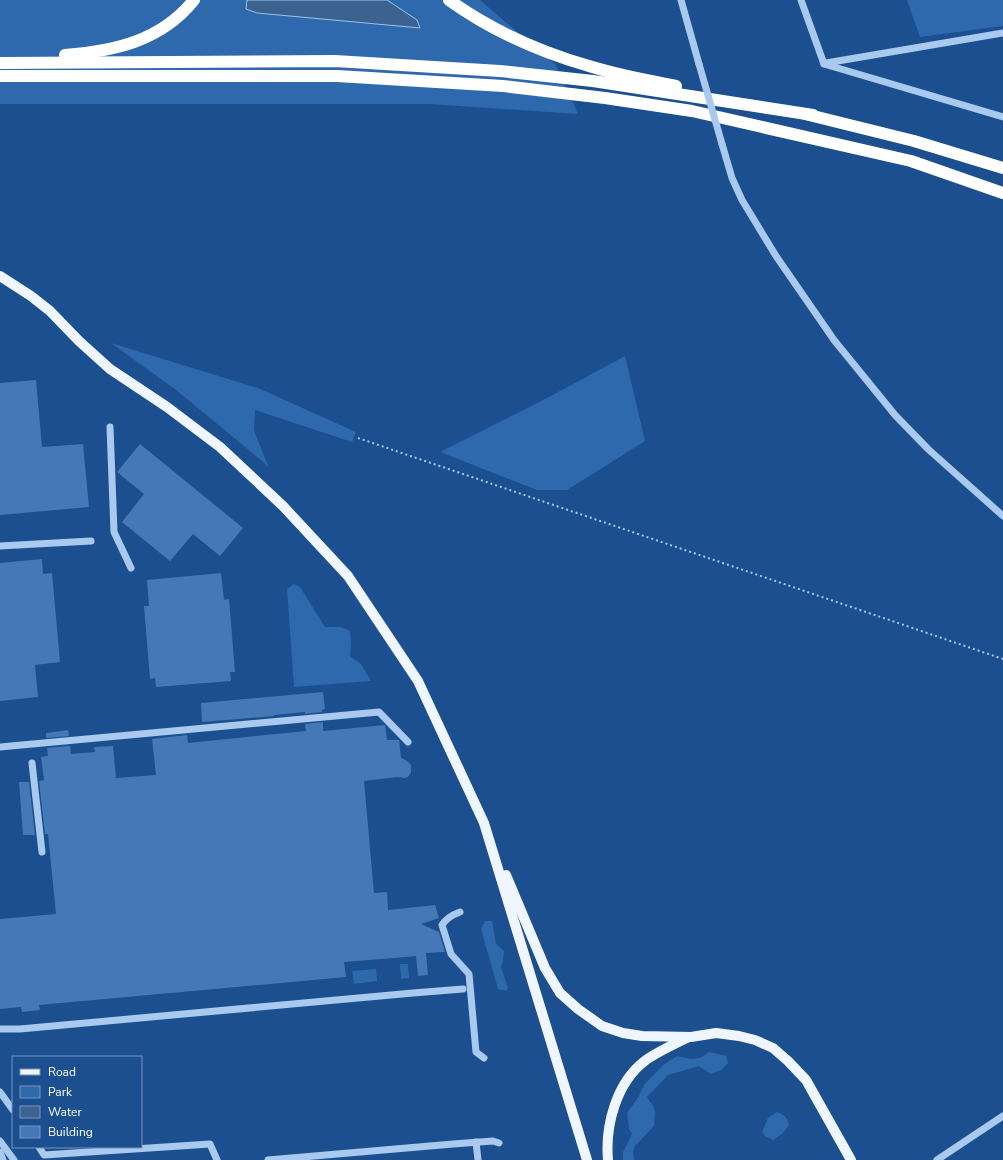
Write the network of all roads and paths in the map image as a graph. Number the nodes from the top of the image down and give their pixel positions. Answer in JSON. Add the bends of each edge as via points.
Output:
{"nodes":[{"id":1,"x":194,"y":0,"type":"edge"},
{"id":2,"x":449,"y":0,"type":"edge"},
{"id":3,"x":681,"y":0,"type":"edge"},
{"id":4,"x":801,"y":0,"type":"edge"},
{"id":5,"x":1003,"y":34,"type":"edge"},
{"id":6,"x":0,"y":57,"type":"edge"},
{"id":7,"x":0,"y":63,"type":"edge"},
{"id":8,"x":824,"y":64,"type":"junction"},
{"id":9,"x":0,"y":76,"type":"edge"},
{"id":10,"x":97,"y":76,"type":"junction"},
{"id":11,"x":0,"y":81,"type":"edge"},
{"id":12,"x":813,"y":115,"type":"junction"},
{"id":13,"x":1003,"y":117,"type":"edge"},
{"id":14,"x":1003,"y":168,"type":"edge"},
{"id":15,"x":1003,"y":193,"type":"edge"},
{"id":16,"x":0,"y":276,"type":"edge"},
{"id":17,"x":0,"y":283,"type":"edge"},
{"id":18,"x":15,"y":287,"type":"junction"},
{"id":19,"x":110,"y":428,"type":"dead end"},
{"id":20,"x":358,"y":438,"type":"dead end"},
{"id":21,"x":1003,"y":516,"type":"edge"},
{"id":22,"x":91,"y":541,"type":"dead end"},
{"id":23,"x":0,"y":546,"type":"edge"},
{"id":24,"x":131,"y":568,"type":"dead end"},
{"id":25,"x":1003,"y":659,"type":"edge"},
{"id":26,"x":408,"y":742,"type":"dead end"},
{"id":27,"x":0,"y":747,"type":"edge"},
{"id":28,"x":32,"y":763,"type":"dead end"},
{"id":29,"x":484,"y":823,"type":"junction"},
{"id":30,"x":42,"y":852,"type":"dead end"},
{"id":31,"x":460,"y":912,"type":"dead end"},
{"id":32,"x":463,"y":989,"type":"dead end"},
{"id":33,"x":10,"y":1029,"type":"junction"},
{"id":34,"x":0,"y":1030,"type":"edge"},
{"id":35,"x":0,"y":1035,"type":"edge"},
{"id":36,"x":691,"y":1036,"type":"junction"},
{"id":37,"x":484,"y":1058,"type":"dead end"},
{"id":38,"x":0,"y":1090,"type":"edge"},
{"id":39,"x":12,"y":1108,"type":"edge"},
{"id":40,"x":1003,"y":1116,"type":"edge"},
{"id":41,"x":0,"y":1141,"type":"edge"},
{"id":42,"x":476,"y":1142,"type":"junction"},
{"id":43,"x":499,"y":1142,"type":"dead end"},
{"id":44,"x":40,"y":1148,"type":"edge"},
{"id":45,"x":0,"y":1152,"type":"edge"},
{"id":46,"x":850,"y":1159,"type":"edge"},
{"id":47,"x":3,"y":1160,"type":"edge"},
{"id":48,"x":14,"y":1160,"type":"edge"},
{"id":49,"x":218,"y":1160,"type":"edge"},
{"id":50,"x":268,"y":1160,"type":"edge"},
{"id":51,"x":478,"y":1160,"type":"edge"},
{"id":52,"x":587,"y":1160,"type":"edge"},
{"id":53,"x":608,"y":1160,"type":"edge"},
{"id":54,"x":937,"y":1160,"type":"edge"}],
"edges":[{"from":1,"to":6,"type":"highway","via":[[174,21],[157,32],[123,47],[70,55]]},
{"from":2,"to":12,"type":"highway","via":[[496,30],[589,66]]},
{"from":3,"to":21,"type":"street","bridge":true,"via":[[732,178],[742,200],[776,256],[834,340],[895,415],[960,479]]},
{"from":4,"to":8,"type":"street"},
{"from":5,"to":8,"type":"street"},
{"from":7,"to":12,"type":"highway","via":[[335,61],[500,71],[593,81]]},
{"from":8,"to":13,"type":"street"},
{"from":9,"to":10,"type":"highway"},
{"from":10,"to":11,"type":"highway"},
{"from":10,"to":15,"type":"highway","via":[[337,76],[503,86],[606,98],[692,111],[911,161]]},
{"from":12,"to":14,"type":"highway","via":[[914,141]]},
{"from":16,"to":18,"type":"main road"},
{"from":17,"to":18,"type":"main road"},
{"from":18,"to":29,"type":"main road","via":[[50,311],[83,346],[110,369],[220,447],[283,506],[348,576],[418,681]]},
{"from":19,"to":24,"type":"street","via":[[114,532]]},
{"from":20,"to":25,"type":"path"},
{"from":22,"to":23,"type":"street"},
{"from":26,"to":27,"type":"street","via":[[379,712]]},
{"from":28,"to":30,"type":"street"},
{"from":29,"to":36,"type":"main road","via":[[545,968],[560,993],[602,1026],[623,1033],[642,1036]]},
{"from":29,"to":52,"type":"main road"},
{"from":31,"to":37,"type":"street","via":[[451,916],[442,925],[451,954],[469,974],[476,1052]]},
{"from":32,"to":33,"type":"street"},
{"from":33,"to":34,"type":"street"},
{"from":33,"to":35,"type":"street"},
{"from":36,"to":46,"type":"main road","via":[[716,1033],[739,1036],[773,1048],[806,1080]]},
{"from":36,"to":53,"type":"main road","via":[[645,1061],[629,1077],[613,1110]]},
{"from":38,"to":39,"type":"street"},
{"from":40,"to":54,"type":"street"},
{"from":41,"to":48,"type":"street"},
{"from":42,"to":43,"type":"street"},
{"from":42,"to":50,"type":"street"},
{"from":42,"to":51,"type":"street"},
{"from":44,"to":49,"type":"street","via":[[44,1155],[210,1144]]},
{"from":45,"to":47,"type":"street"}]}
